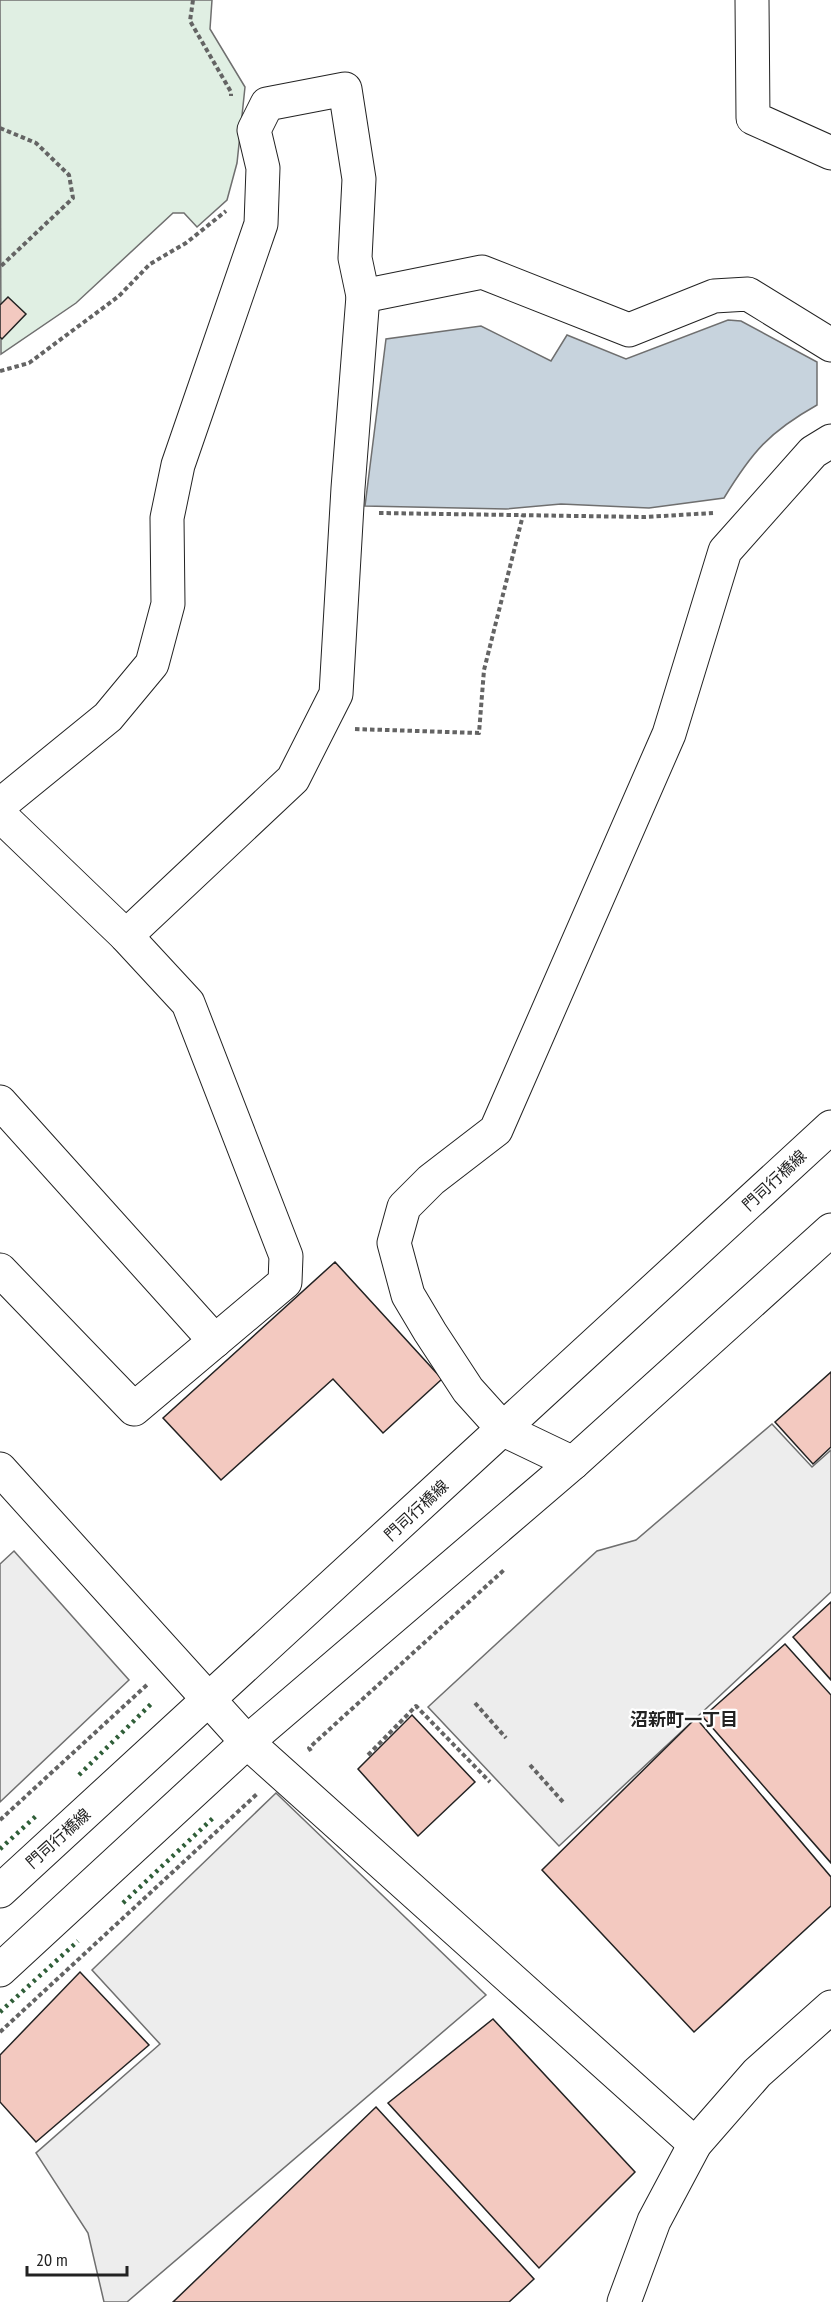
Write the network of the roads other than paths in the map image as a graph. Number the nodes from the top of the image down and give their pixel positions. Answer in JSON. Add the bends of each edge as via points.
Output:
{"nodes":[{"id":1,"x":752,"y":0,"type":"edge"},
{"id":2,"x":831,"y":153,"type":"edge"},
{"id":3,"x":363,"y":296,"type":"junction"},
{"id":4,"x":831,"y":345,"type":"edge"},
{"id":5,"x":831,"y":441,"type":"edge"},
{"id":6,"x":0,"y":805,"type":"edge"},
{"id":7,"x":0,"y":815,"type":"edge"},
{"id":8,"x":126,"y":936,"type":"junction"},
{"id":9,"x":0,"y":1102,"type":"edge"},
{"id":10,"x":831,"y":1127,"type":"edge"},
{"id":11,"x":831,"y":1230,"type":"edge"},
{"id":12,"x":0,"y":1270,"type":"edge"},
{"id":13,"x":215,"y":1341,"type":"junction"},
{"id":14,"x":504,"y":1430,"type":"junction"},
{"id":15,"x":573,"y":1463,"type":"junction"},
{"id":16,"x":0,"y":1469,"type":"edge"},
{"id":17,"x":209,"y":1701,"type":"junction"},
{"id":18,"x":247,"y":1742,"type":"junction"},
{"id":19,"x":0,"y":1891,"type":"edge"},
{"id":20,"x":0,"y":1970,"type":"edge"},
{"id":21,"x":831,"y":2007,"type":"edge"},
{"id":22,"x":695,"y":2144,"type":"junction"},
{"id":23,"x":624,"y":2302,"type":"edge"}],
"edges":[{"from":1,"to":2,"type":"street","via":[[753,118]]},
{"from":3,"to":4,"type":"street","via":[[482,272],[629,330],[714,296],[748,294]]},
{"from":3,"to":6,"type":"street","via":[[355,258],[359,179],[345,89],[267,104],[254,130],[263,168],[261,224],[178,465],[167,518],[168,604],[152,664],[108,717]]},
{"from":3,"to":8,"type":"street","via":[[336,694],[293,779]]},
{"from":5,"to":14,"type":"street","via":[[813,452],[725,551],[669,734],[496,1130],[431,1180],[404,1207],[394,1243],[408,1295],[468,1389]]},
{"from":7,"to":8,"type":"street"},
{"from":8,"to":13,"type":"street","via":[[188,1003],[286,1256],[285,1282]]},
{"from":9,"to":13,"type":"street"},
{"from":10,"to":14,"type":"street","name":"門司行橋線"},
{"from":11,"to":15,"type":"street"},
{"from":12,"to":13,"type":"street","via":[[134,1409]]},
{"from":14,"to":15,"type":"street"},
{"from":14,"to":17,"type":"street","name":"門司行橋線"},
{"from":15,"to":18,"type":"street"},
{"from":16,"to":17,"type":"street"},
{"from":17,"to":18,"type":"street"},
{"from":17,"to":19,"type":"street","name":"門司行橋線"},
{"from":18,"to":20,"type":"street"},
{"from":18,"to":22,"type":"street"},
{"from":21,"to":22,"type":"street","via":[[757,2073]]},
{"from":22,"to":23,"type":"street","via":[[654,2221]]}]}
